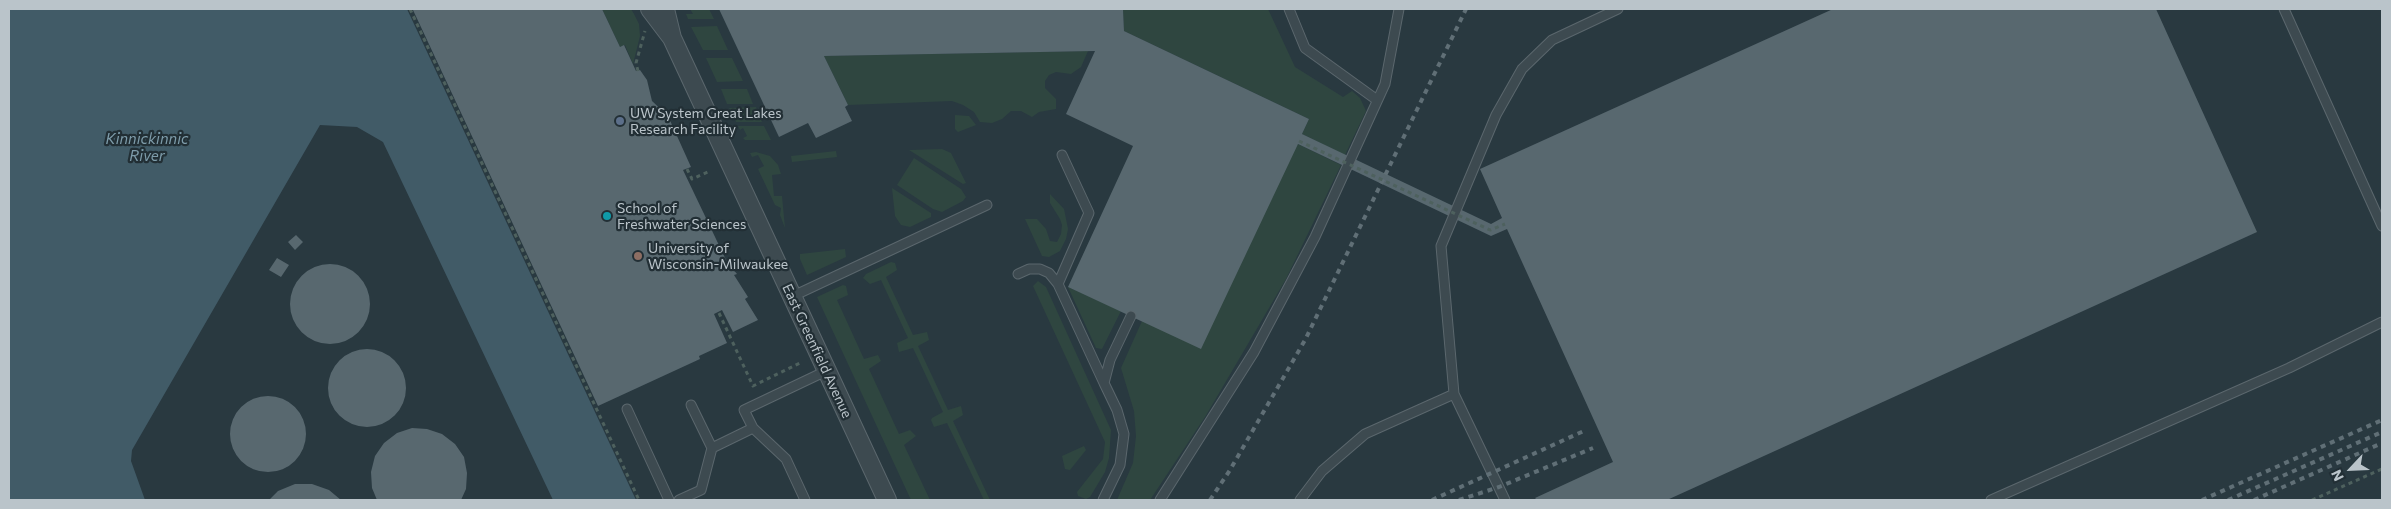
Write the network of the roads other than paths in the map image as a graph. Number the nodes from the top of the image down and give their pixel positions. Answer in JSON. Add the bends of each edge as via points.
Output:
{"nodes":[{"id":1,"x":650,"y":9,"type":"edge"},
{"id":2,"x":665,"y":9,"type":"edge"},
{"id":3,"x":1288,"y":9,"type":"edge"},
{"id":4,"x":1399,"y":9,"type":"edge"},
{"id":5,"x":1618,"y":9,"type":"edge"},
{"id":6,"x":2284,"y":9,"type":"edge"},
{"id":7,"x":672,"y":38,"type":"junction"},
{"id":8,"x":1377,"y":100,"type":"junction"},
{"id":9,"x":1062,"y":155,"type":"dead end"},
{"id":10,"x":987,"y":205,"type":"dead end"},
{"id":11,"x":2382,"y":226,"type":"edge"},
{"id":12,"x":1018,"y":274,"type":"dead end"},
{"id":13,"x":1058,"y":284,"type":"junction"},
{"id":14,"x":792,"y":297,"type":"junction"},
{"id":15,"x":1131,"y":316,"type":"dead end"},
{"id":16,"x":2382,"y":322,"type":"edge"},
{"id":17,"x":826,"y":371,"type":"junction"},
{"id":18,"x":1104,"y":383,"type":"junction"},
{"id":19,"x":1454,"y":394,"type":"junction"},
{"id":20,"x":691,"y":405,"type":"dead end"},
{"id":21,"x":627,"y":409,"type":"dead end"},
{"id":22,"x":753,"y":428,"type":"junction"},
{"id":23,"x":712,"y":448,"type":"junction"},
{"id":24,"x":669,"y":500,"type":"edge"},
{"id":25,"x":679,"y":500,"type":"edge"},
{"id":26,"x":805,"y":500,"type":"edge"},
{"id":27,"x":887,"y":500,"type":"edge"},
{"id":28,"x":1103,"y":500,"type":"edge"},
{"id":29,"x":1160,"y":500,"type":"edge"},
{"id":30,"x":1300,"y":500,"type":"edge"},
{"id":31,"x":1505,"y":500,"type":"edge"},
{"id":32,"x":1991,"y":500,"type":"edge"}],
"edges":[{"from":1,"to":7,"type":"street","name":"East Greenfield Avenue"},
{"from":2,"to":7,"type":"street","name":"East Greenfield Avenue"},
{"from":3,"to":8,"type":"lane","via":[[1305,48]]},
{"from":4,"to":8,"type":"lane","via":[[1385,84]]},
{"from":5,"to":19,"type":"lane","via":[[1552,40],[1522,69],[1496,115],[1441,246]]},
{"from":6,"to":11,"type":"lane"},
{"from":7,"to":14,"type":"street","name":"East Greenfield Avenue"},
{"from":8,"to":29,"type":"lane","via":[[1315,238],[1254,352]]},
{"from":9,"to":13,"type":"lane","via":[[1089,213]]},
{"from":10,"to":14,"type":"lane"},
{"from":12,"to":13,"type":"lane","via":[[1029,268],[1040,269],[1049,273]]},
{"from":13,"to":18,"type":"lane"},
{"from":14,"to":17,"type":"street","name":"East Greenfield Avenue"},
{"from":15,"to":18,"type":"lane","via":[[1110,360]]},
{"from":16,"to":32,"type":"lane","via":[[2289,368]]},
{"from":17,"to":22,"type":"lane","via":[[744,410]]},
{"from":17,"to":27,"type":"street","name":"East Greenfield Avenue"},
{"from":18,"to":28,"type":"lane","via":[[1117,410],[1124,440],[1120,465]]},
{"from":19,"to":30,"type":"lane","via":[[1365,434],[1322,471]]},
{"from":19,"to":31,"type":"lane"},
{"from":20,"to":23,"type":"lane"},
{"from":21,"to":24,"type":"lane"},
{"from":22,"to":23,"type":"lane"},
{"from":22,"to":26,"type":"lane","via":[[786,459]]},
{"from":23,"to":25,"type":"lane","via":[[701,490]]}]}
